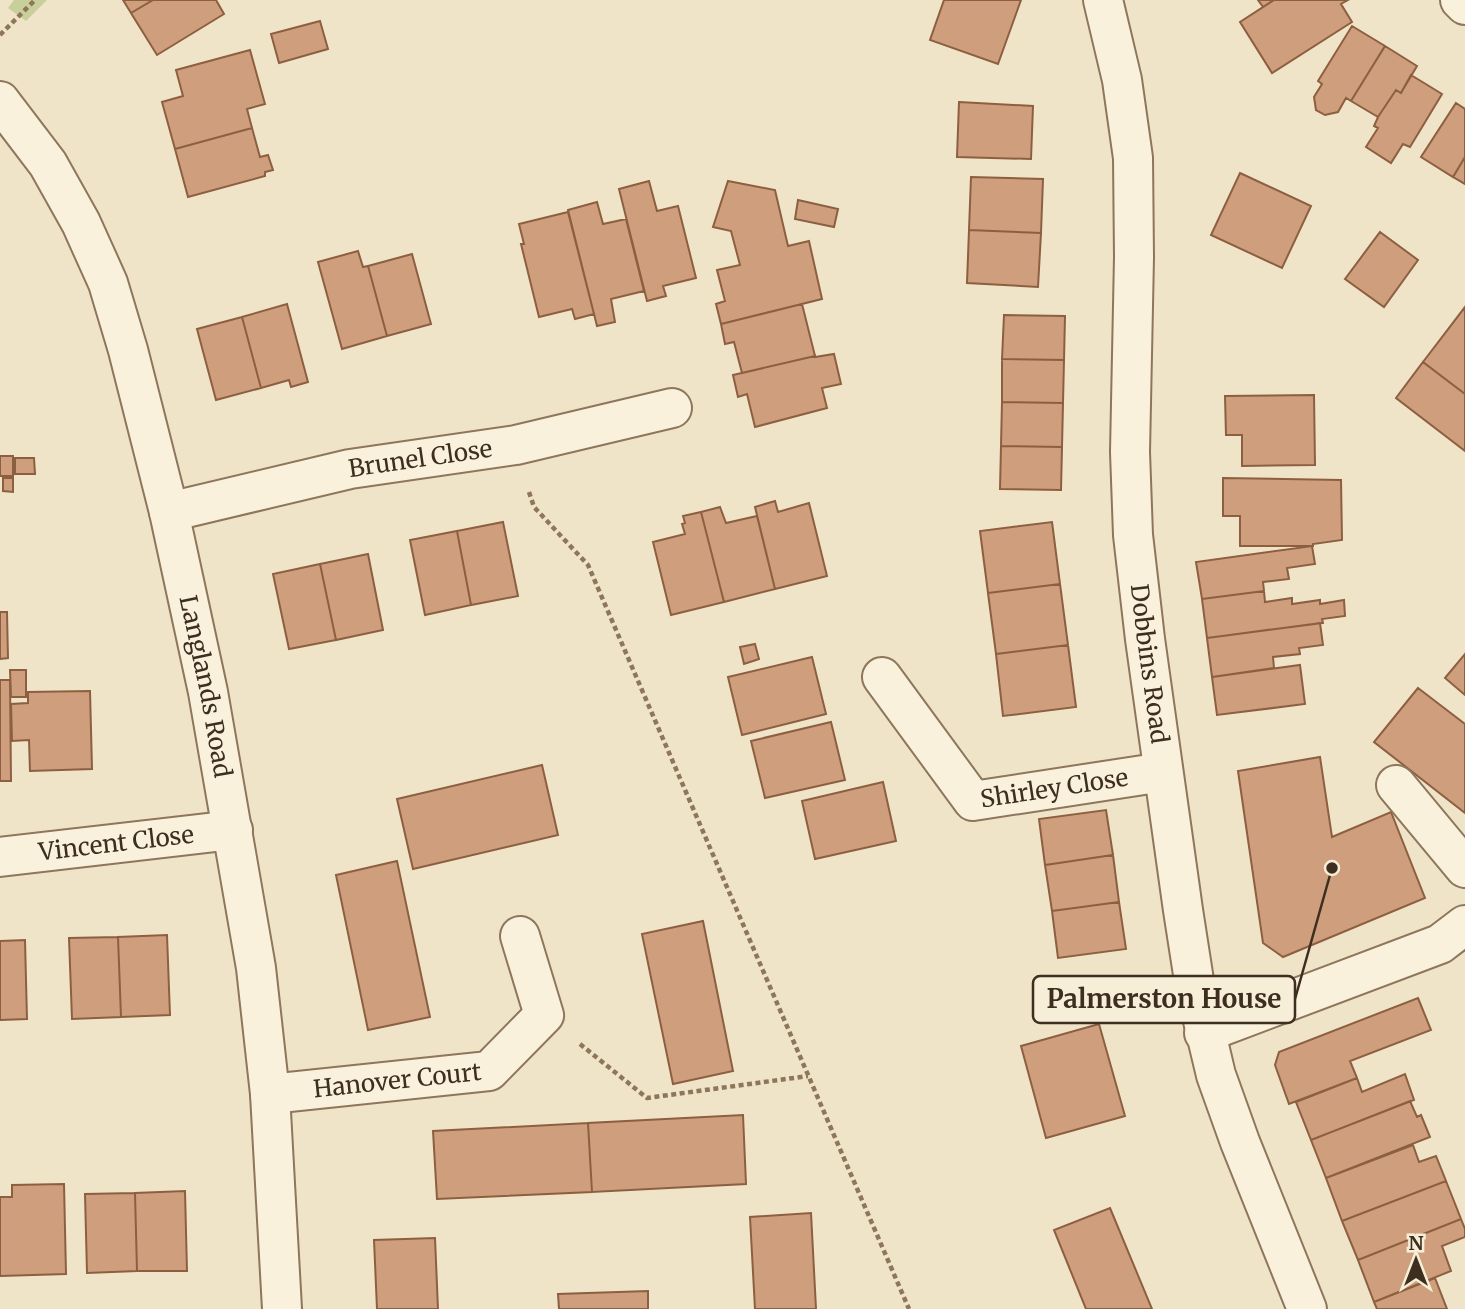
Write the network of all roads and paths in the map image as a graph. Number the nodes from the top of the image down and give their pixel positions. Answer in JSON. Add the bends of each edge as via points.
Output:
{"nodes":[{"id":1,"x":35,"y":0,"type":"edge"},
{"id":2,"x":1103,"y":0,"type":"edge"},
{"id":3,"x":1460,"y":0,"type":"edge"},
{"id":4,"x":1465,"y":5,"type":"edge"},
{"id":5,"x":0,"y":35,"type":"edge"},
{"id":6,"x":0,"y":101,"type":"edge"},
{"id":7,"x":672,"y":408,"type":"dead end"},
{"id":8,"x":516,"y":445,"type":"junction"},
{"id":9,"x":169,"y":512,"type":"junction"},
{"id":10,"x":882,"y":677,"type":"dead end"},
{"id":11,"x":1163,"y":772,"type":"junction"},
{"id":12,"x":1396,"y":785,"type":"dead end"},
{"id":13,"x":233,"y":830,"type":"junction"},
{"id":14,"x":0,"y":857,"type":"edge"},
{"id":15,"x":1465,"y":868,"type":"edge"},
{"id":16,"x":1464,"y":930,"type":"edge"},
{"id":17,"x":520,"y":936,"type":"dead end"},
{"id":18,"x":544,"y":1015,"type":"junction"},
{"id":19,"x":1204,"y":1033,"type":"junction"},
{"id":20,"x":808,"y":1076,"type":"junction"},
{"id":21,"x":270,"y":1094,"type":"junction"},
{"id":22,"x":282,"y":1309,"type":"edge"},
{"id":23,"x":909,"y":1309,"type":"edge"},
{"id":24,"x":1307,"y":1309,"type":"edge"}],
"edges":[{"from":1,"to":5,"type":"path"},
{"from":2,"to":11,"type":"street","name":"Dobbins Road","via":[[1122,80],[1133,158],[1133,535]]},
{"from":3,"to":4,"type":"street"},
{"from":6,"to":9,"type":"street","name":"Langlands Road","via":[[48,164],[108,284]]},
{"from":7,"to":8,"type":"street","name":"Brunel Close"},
{"from":8,"to":9,"type":"street","name":"Brunel Close","via":[[351,469]]},
{"from":8,"to":20,"type":"path","via":[[534,507],[588,565]]},
{"from":9,"to":13,"type":"street","name":"Langlands Road"},
{"from":10,"to":11,"type":"street","name":"Shirley Close","via":[[973,801]]},
{"from":11,"to":19,"type":"street","name":"Dobbins Road"},
{"from":12,"to":15,"type":"street"},
{"from":13,"to":14,"type":"street","name":"Vincent Close"},
{"from":13,"to":21,"type":"street","name":"Langlands Road","via":[[256,968]]},
{"from":16,"to":19,"type":"street","via":[[1440,944]]},
{"from":17,"to":18,"type":"street"},
{"from":18,"to":20,"type":"path","via":[[647,1098]]},
{"from":18,"to":21,"type":"street","name":"Hanover Court","via":[[489,1071]]},
{"from":19,"to":24,"type":"street","name":"Dobbins Road","via":[[1240,1142]]},
{"from":20,"to":23,"type":"path"},
{"from":21,"to":22,"type":"street","name":"Langlands Road"}]}
